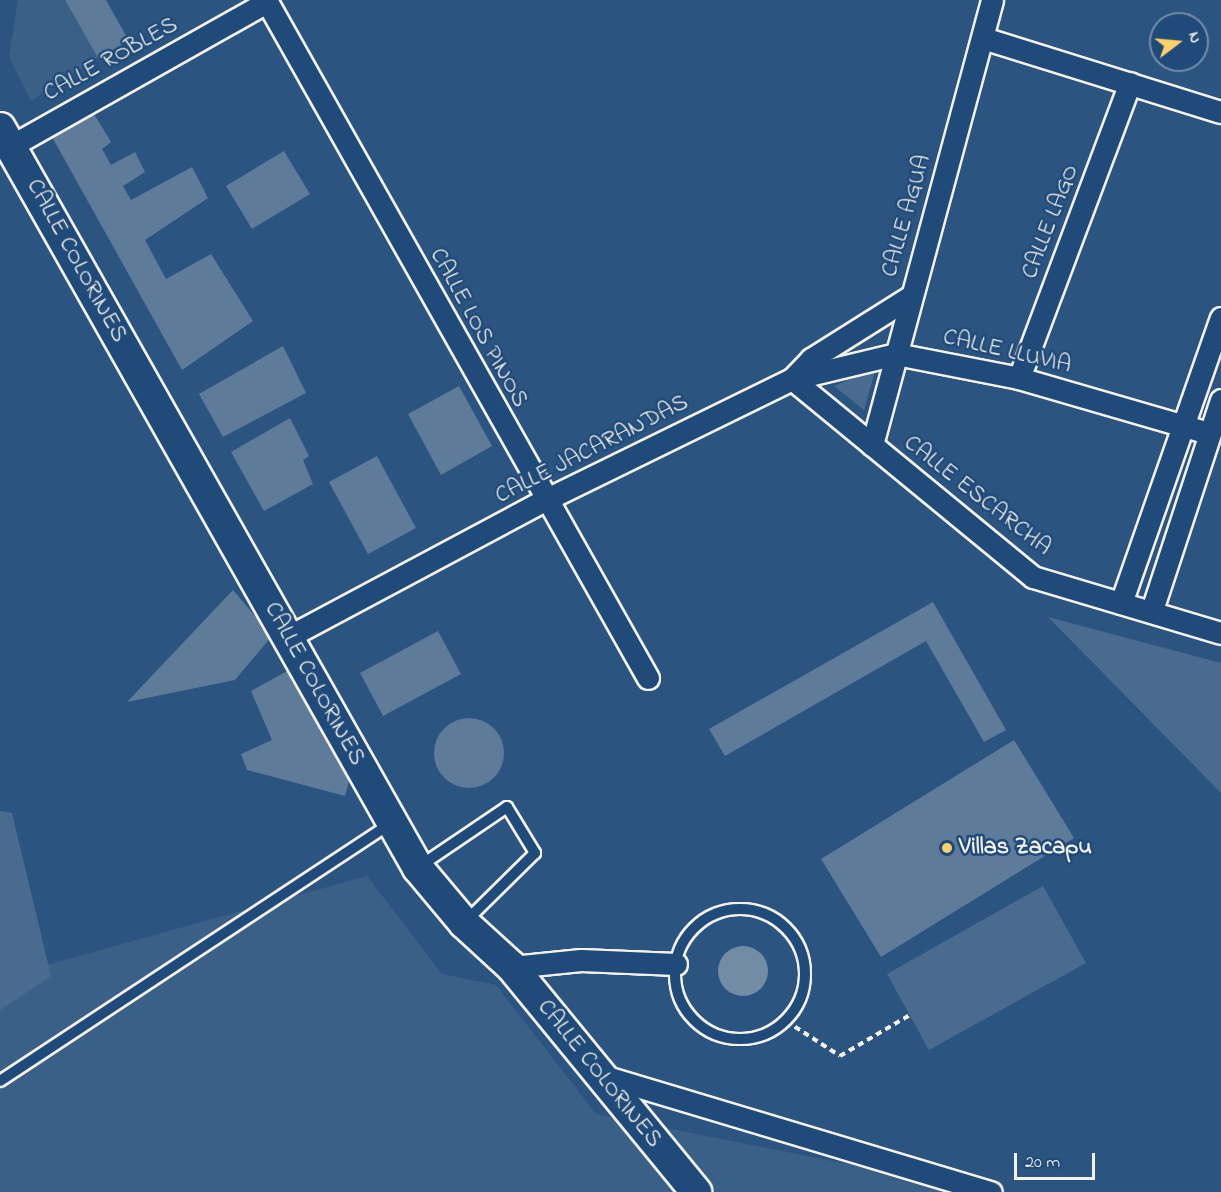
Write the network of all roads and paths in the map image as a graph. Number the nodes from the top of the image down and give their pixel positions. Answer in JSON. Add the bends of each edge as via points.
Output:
{"nodes":[{"id":1,"x":992,"y":0,"type":"edge"},
{"id":2,"x":267,"y":1,"type":"edge"},
{"id":3,"x":983,"y":38,"type":"junction"},
{"id":4,"x":1131,"y":83,"type":"junction"},
{"id":5,"x":1221,"y":112,"type":"edge"},
{"id":6,"x":5,"y":137,"type":"edge"},
{"id":7,"x":911,"y":296,"type":"junction"},
{"id":8,"x":1221,"y":318,"type":"edge"},
{"id":9,"x":896,"y":354,"type":"junction"},
{"id":10,"x":1019,"y":378,"type":"junction"},
{"id":11,"x":792,"y":379,"type":"junction"},
{"id":12,"x":1221,"y":400,"type":"edge"},
{"id":13,"x":1184,"y":424,"type":"junction"},
{"id":14,"x":1208,"y":433,"type":"junction"},
{"id":15,"x":872,"y":445,"type":"junction"},
{"id":16,"x":545,"y":501,"type":"junction"},
{"id":17,"x":1121,"y":603,"type":"junction"},
{"id":18,"x":1152,"y":610,"type":"junction"},
{"id":19,"x":1221,"y":633,"type":"edge"},
{"id":20,"x":288,"y":637,"type":"junction"},
{"id":21,"x":648,"y":678,"type":"dead end"},
{"id":22,"x":392,"y":823,"type":"junction"},
{"id":23,"x":418,"y":868,"type":"junction"},
{"id":24,"x":464,"y":923,"type":"junction"},
{"id":25,"x":676,"y":964,"type":"junction"},
{"id":26,"x":512,"y":967,"type":"junction"},
{"id":27,"x":910,"y":1015,"type":"dead end"},
{"id":28,"x":786,"y":1021,"type":"junction"},
{"id":29,"x":597,"y":1074,"type":"junction"},
{"id":30,"x":0,"y":1081,"type":"edge"},
{"id":31,"x":696,"y":1192,"type":"edge"},
{"id":32,"x":991,"y":1192,"type":"edge"}],
"edges":[{"from":1,"to":3,"type":"street","name":"CALLE AGUA"},
{"from":2,"to":6,"type":"street","name":"CALLE ROBLES"},
{"from":2,"to":16,"type":"street","name":"CALLE LOS PINOS"},
{"from":3,"to":4,"type":"street"},
{"from":3,"to":7,"type":"street","name":"CALLE AGUA"},
{"from":4,"to":5,"type":"street"},
{"from":4,"to":10,"type":"street","name":"CALLE LAGO"},
{"from":6,"to":20,"type":"main road","name":"CALLE COLORINES"},
{"from":7,"to":9,"type":"street","name":"CALLE AGUA"},
{"from":7,"to":11,"type":"street","name":"CALLE JACARANDAS","via":[[811,358]]},
{"from":8,"to":13,"type":"street"},
{"from":9,"to":10,"type":"street","name":"CALLE LLUVIA"},
{"from":9,"to":11,"type":"street","name":"CALLE LLUVIA"},
{"from":9,"to":15,"type":"street","name":"CALLE AGUA"},
{"from":10,"to":13,"type":"street","name":"CALLE LLUVIA"},
{"from":11,"to":15,"type":"street","name":"CALLE ESCARCHA"},
{"from":11,"to":16,"type":"street","name":"CALLE JACARANDAS"},
{"from":12,"to":14,"type":"street"},
{"from":13,"to":14,"type":"street","name":"CALLE LLUVIA"},
{"from":13,"to":17,"type":"street"},
{"from":14,"to":18,"type":"street"},
{"from":15,"to":17,"type":"street","name":"CALLE ESCARCHA","via":[[1033,577]]},
{"from":16,"to":20,"type":"street","name":"CALLE JACARANDAS"},
{"from":16,"to":21,"type":"street","name":"CALLE LOS PINOS"},
{"from":17,"to":18,"type":"street","name":"CALLE ESCARCHA"},
{"from":18,"to":19,"type":"street","name":"CALLE ESCARCHA"},
{"from":20,"to":22,"type":"main road","name":"CALLE COLORINES"},
{"from":22,"to":23,"type":"main road","name":"CALLE COLORINES"},
{"from":22,"to":30,"type":"lane"},
{"from":23,"to":24,"type":"main road","name":"CALLE COLORINES"},
{"from":23,"to":24,"type":"lane","via":[[507,807],[535,853]]},
{"from":24,"to":26,"type":"main road","name":"CALLE COLORINES"},
{"from":25,"to":26,"type":"street","via":[[581,960]]},
{"from":25,"to":28,"type":"lane","via":[[678,999],[706,1031],[726,1039],[748,1040],[769,1033]]},
{"from":25,"to":28,"type":"lane","via":[[687,936],[702,921],[721,911],[764,913],[782,924],[796,941],[804,961],[805,982],[799,1003]]},
{"from":26,"to":29,"type":"main road","name":"CALLE COLORINES"},
{"from":27,"to":28,"type":"path","via":[[840,1056]]},
{"from":29,"to":31,"type":"main road","name":"CALLE COLORINES"},
{"from":29,"to":32,"type":"street"}]}
